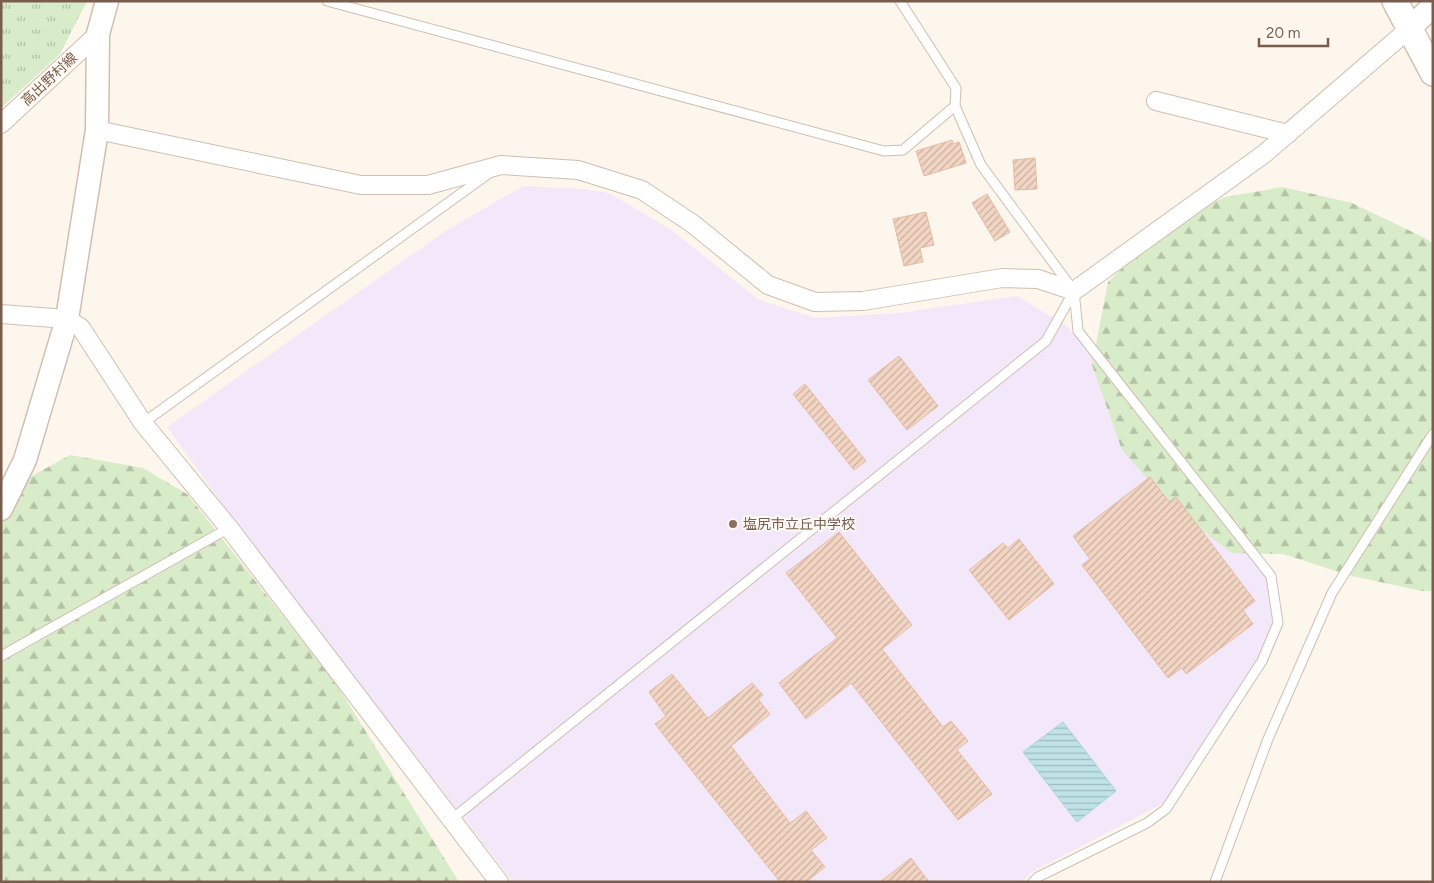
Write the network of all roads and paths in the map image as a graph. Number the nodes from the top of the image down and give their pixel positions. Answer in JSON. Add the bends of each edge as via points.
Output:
{"nodes":[{"id":1,"x":107,"y":1,"type":"edge"},
{"id":2,"x":327,"y":1,"type":"edge"},
{"id":3,"x":900,"y":1,"type":"edge"},
{"id":4,"x":1395,"y":1,"type":"edge"},
{"id":5,"x":1433,"y":6,"type":"edge"},
{"id":6,"x":1409,"y":29,"type":"junction"},
{"id":7,"x":98,"y":34,"type":"junction"},
{"id":8,"x":1433,"y":73,"type":"edge"},
{"id":9,"x":1156,"y":101,"type":"dead end"},
{"id":10,"x":955,"y":106,"type":"junction"},
{"id":11,"x":1,"y":124,"type":"edge"},
{"id":12,"x":98,"y":130,"type":"junction"},
{"id":13,"x":1288,"y":134,"type":"junction"},
{"id":14,"x":501,"y":165,"type":"junction"},
{"id":15,"x":1074,"y":291,"type":"junction"},
{"id":16,"x":1,"y":314,"type":"edge"},
{"id":17,"x":67,"y":319,"type":"junction"},
{"id":18,"x":143,"y":423,"type":"junction"},
{"id":19,"x":1433,"y":434,"type":"edge"},
{"id":20,"x":1,"y":509,"type":"edge"},
{"id":21,"x":229,"y":528,"type":"junction"},
{"id":22,"x":1,"y":656,"type":"edge"},
{"id":23,"x":452,"y":819,"type":"junction"},
{"id":24,"x":499,"y":882,"type":"edge"},
{"id":25,"x":1033,"y":882,"type":"edge"},
{"id":26,"x":1215,"y":882,"type":"edge"}],
"edges":[{"from":1,"to":7,"type":"street"},
{"from":2,"to":10,"type":"lane","via":[[884,152],[903,150]]},
{"from":3,"to":10,"type":"lane","via":[[956,88]]},
{"from":4,"to":6,"type":"main road"},
{"from":5,"to":6,"type":"street"},
{"from":6,"to":8,"type":"main road"},
{"from":6,"to":13,"type":"street"},
{"from":7,"to":11,"type":"street","name":"高出野村線"},
{"from":7,"to":12,"type":"street"},
{"from":9,"to":13,"type":"street"},
{"from":10,"to":15,"type":"lane","via":[[981,165]]},
{"from":12,"to":14,"type":"street","via":[[361,185],[428,185]]},
{"from":12,"to":17,"type":"street"},
{"from":13,"to":15,"type":"street"},
{"from":14,"to":15,"type":"street","via":[[578,170],[642,190],[693,224],[768,284],[815,302],[863,301],[1002,278],[1038,279]]},
{"from":14,"to":18,"type":"lane"},
{"from":15,"to":23,"type":"lane","via":[[1046,341]]},
{"from":15,"to":25,"type":"lane","via":[[1078,331],[1271,576],[1278,624],[1262,661],[1166,809],[1147,823]]},
{"from":16,"to":17,"type":"street"},
{"from":17,"to":18,"type":"street","via":[[81,328]]},
{"from":17,"to":20,"type":"street","via":[[25,460]]},
{"from":18,"to":21,"type":"street"},
{"from":19,"to":26,"type":"lane","via":[[1332,593],[1268,739]]},
{"from":21,"to":22,"type":"lane"},
{"from":21,"to":23,"type":"street"},
{"from":23,"to":24,"type":"street"}]}
